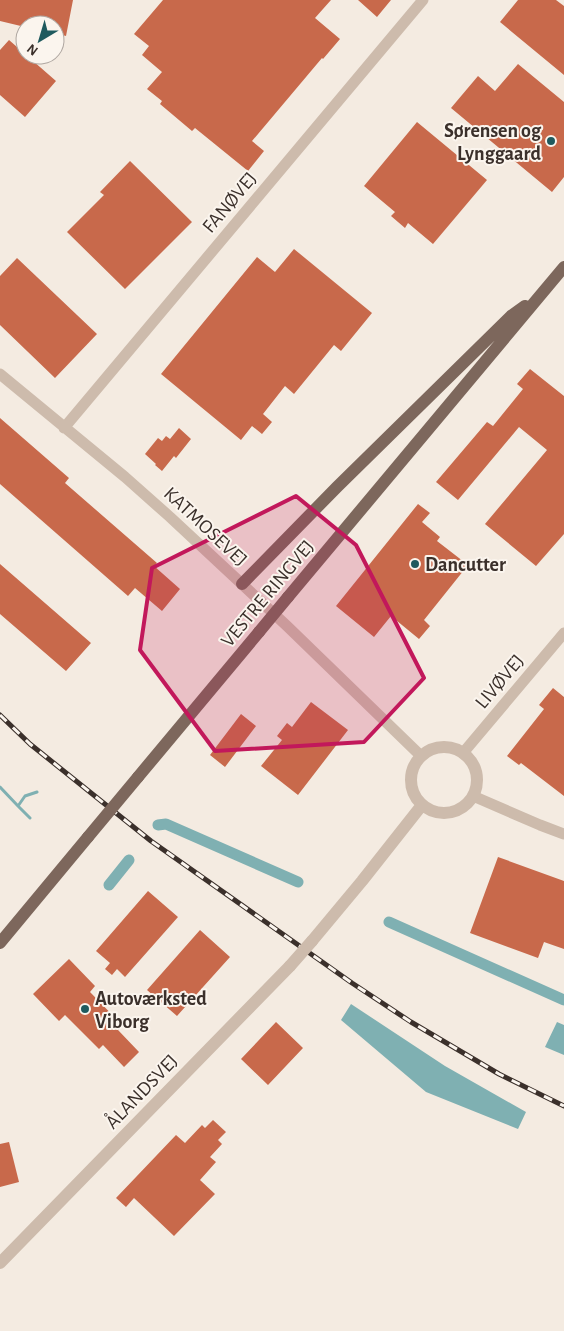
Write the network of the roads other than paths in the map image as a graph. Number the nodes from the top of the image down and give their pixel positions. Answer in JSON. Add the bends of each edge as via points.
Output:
{"nodes":[{"id":1,"x":423,"y":0,"type":"edge"},
{"id":2,"x":564,"y":267,"type":"edge"},
{"id":3,"x":539,"y":296,"type":"junction"},
{"id":4,"x":0,"y":374,"type":"edge"},
{"id":5,"x":64,"y":428,"type":"junction"},
{"id":6,"x":242,"y":584,"type":"junction"},
{"id":7,"x":564,"y":633,"type":"edge"},
{"id":8,"x":462,"y":753,"type":"junction"},
{"id":9,"x":421,"y":756,"type":"junction"},
{"id":10,"x":473,"y":796,"type":"junction"},
{"id":11,"x":422,"y":805,"type":"junction"},
{"id":12,"x":564,"y":834,"type":"edge"},
{"id":13,"x":0,"y":943,"type":"edge"},
{"id":14,"x":0,"y":1263,"type":"edge"}],
"edges":[{"from":1,"to":5,"type":"street","name":"FANØVEJ"},
{"from":2,"to":3,"type":"main road","name":"VESTRE RINGVEJ"},
{"from":3,"to":6,"type":"main road","via":[[511,316]]},
{"from":3,"to":13,"type":"main road","name":"VESTRE RINGVEJ","bridge":true},
{"from":4,"to":5,"type":"street","name":"KATMOSEVEJ"},
{"from":5,"to":6,"type":"street","name":"KATMOSEVEJ","via":[[170,517]]},
{"from":6,"to":9,"type":"street","name":"KATMOSEVEJ"},
{"from":7,"to":8,"type":"street","name":"LIVØVEJ"},
{"from":8,"to":9,"type":"street","via":[[441,747]]},
{"from":8,"to":10,"type":"street","via":[[470,760],[477,777]]},
{"from":9,"to":11,"type":"street","via":[[414,765],[411,786]]},
{"from":10,"to":11,"type":"street","via":[[459,810],[450,813],[440,813]]},
{"from":10,"to":12,"type":"street"},
{"from":11,"to":14,"type":"street","name":"ÅLANDSVEJ","bridge":true,"via":[[290,966]]}]}
